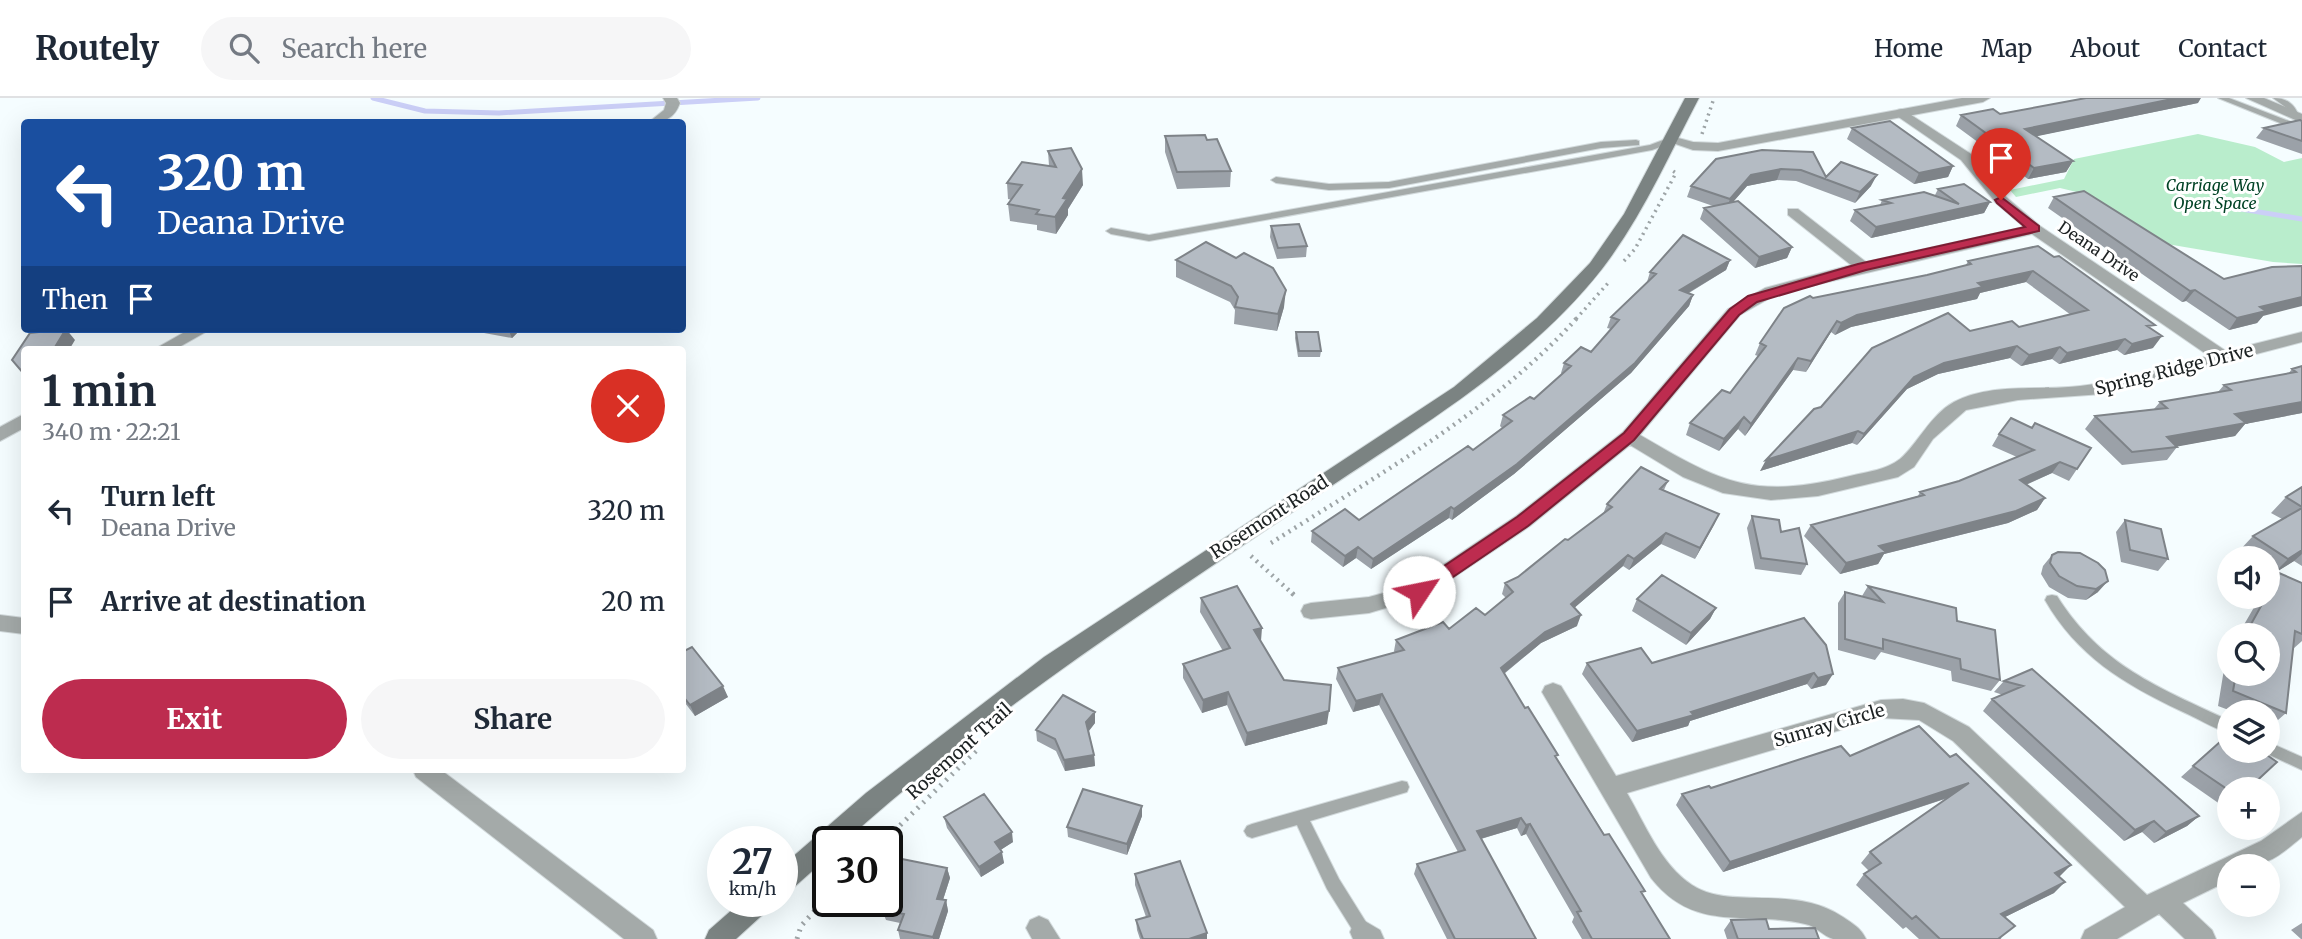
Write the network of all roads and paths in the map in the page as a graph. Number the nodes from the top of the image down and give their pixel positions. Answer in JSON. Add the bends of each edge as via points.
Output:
{"nodes":[{"id":1,"x":670,"y":98,"type":"edge"},
{"id":2,"x":1692,"y":98,"type":"edge"},
{"id":3,"x":1714,"y":98,"type":"edge"},
{"id":4,"x":2222,"y":98,"type":"edge"},
{"id":5,"x":2253,"y":98,"type":"edge"},
{"id":6,"x":2277,"y":98,"type":"edge"},
{"id":7,"x":1973,"y":99,"type":"edge"},
{"id":8,"x":1902,"y":113,"type":"junction"},
{"id":9,"x":660,"y":119,"type":"edge"},
{"id":10,"x":2300,"y":121,"type":"edge"},
{"id":11,"x":1701,"y":138,"type":"dead end"},
{"id":12,"x":1671,"y":140,"type":"junction"},
{"id":13,"x":1276,"y":180,"type":"dead end"},
{"id":14,"x":1793,"y":212,"type":"dead end"},
{"id":15,"x":2035,"y":229,"type":"junction"},
{"id":16,"x":1111,"y":231,"type":"dead end"},
{"id":17,"x":1863,"y":267,"type":"junction"},
{"id":18,"x":195,"y":333,"type":"edge"},
{"id":19,"x":2302,"y":337,"type":"edge"},
{"id":20,"x":169,"y":346,"type":"edge"},
{"id":21,"x":2221,"y":356,"type":"junction"},
{"id":22,"x":21,"y":422,"type":"edge"},
{"id":23,"x":0,"y":435,"type":"edge"},
{"id":24,"x":1629,"y":436,"type":"junction"},
{"id":25,"x":1251,"y":556,"type":"dead end"},
{"id":26,"x":1283,"y":584,"type":"dead end"},
{"id":27,"x":2052,"y":600,"type":"dead end"},
{"id":28,"x":1311,"y":611,"type":"dead end"},
{"id":29,"x":0,"y":623,"type":"edge"},
{"id":30,"x":21,"y":626,"type":"edge"},
{"id":31,"x":1553,"y":692,"type":"dead end"},
{"id":32,"x":2217,"y":722,"type":"edge"},
{"id":33,"x":986,"y":741,"type":"dead end"},
{"id":34,"x":2280,"y":754,"type":"edge"},
{"id":35,"x":2302,"y":764,"type":"edge"},
{"id":36,"x":428,"y":773,"type":"edge"},
{"id":37,"x":1402,"y":787,"type":"dead end"},
{"id":38,"x":1611,"y":788,"type":"junction"},
{"id":39,"x":1301,"y":817,"type":"junction"},
{"id":40,"x":2302,"y":822,"type":"edge"},
{"id":41,"x":899,"y":826,"type":"edge"},
{"id":42,"x":1252,"y":831,"type":"dead end"},
{"id":43,"x":2259,"y":854,"type":"edge"},
{"id":44,"x":798,"y":868,"type":"edge"},
{"id":45,"x":2217,"y":874,"type":"edge"},
{"id":46,"x":2153,"y":905,"type":"junction"},
{"id":47,"x":812,"y":914,"type":"edge"},
{"id":48,"x":742,"y":917,"type":"edge"},
{"id":49,"x":1367,"y":935,"type":"edge"},
{"id":50,"x":644,"y":939,"type":"edge"},
{"id":51,"x":718,"y":939,"type":"edge"},
{"id":52,"x":797,"y":939,"type":"edge"},
{"id":53,"x":1853,"y":939,"type":"edge"},
{"id":54,"x":2094,"y":939,"type":"edge"},
{"id":55,"x":2203,"y":939,"type":"edge"}],
"edges":[{"from":1,"to":9,"type":"street","via":[[670,112]]},
{"from":2,"to":12,"type":"main road","name":"Rosemont Road"},
{"from":3,"to":11,"type":"path"},
{"from":4,"to":10,"type":"lane"},
{"from":5,"to":10,"type":"street"},
{"from":6,"to":10,"type":"lane","via":[[2292,108]]},
{"from":7,"to":8,"type":"street"},
{"from":8,"to":12,"type":"street","via":[[1718,147]]},
{"from":8,"to":15,"type":"street","name":"Deana Drive","via":[[1966,157],[2001,200]]},
{"from":12,"to":13,"type":"lane","via":[[1601,145],[1389,185],[1329,187]]},
{"from":12,"to":16,"type":"lane","via":[[1149,238]]},
{"from":12,"to":44,"type":"main road","name":"Rosemont Road","via":[[1607,251],[1516,347],[1448,399],[1052,663],[874,800]]},
{"from":14,"to":17,"type":"street"},
{"from":15,"to":17,"type":"street"},
{"from":15,"to":21,"type":"street","name":"Deana Drive"},
{"from":17,"to":24,"type":"street","via":[[1771,291],[1734,312]]},
{"from":18,"to":20,"type":"street"},
{"from":19,"to":21,"type":"street","name":"Spring Ridge Drive"},
{"from":21,"to":24,"type":"street","name":"Spring Ridge Drive","via":[[2091,390],[2018,394],[1969,404],[1943,421],[1906,463],[1891,472],[1784,496],[1723,487]]},
{"from":22,"to":23,"type":"street"},
{"from":24,"to":28,"type":"street","via":[[1523,522],[1419,592],[1368,606]]},
{"from":25,"to":26,"type":"path"},
{"from":27,"to":32,"type":"lane","via":[[2086,646],[2137,683]]},
{"from":29,"to":30,"type":"street"},
{"from":31,"to":38,"type":"street"},
{"from":33,"to":41,"type":"path","name":"Rosemont Trail"},
{"from":34,"to":35,"type":"lane"},
{"from":36,"to":50,"type":"street"},
{"from":37,"to":39,"type":"lane"},
{"from":38,"to":46,"type":"street","name":"Sunray Circle","via":[[1881,709],[1917,709],[1961,734]]},
{"from":38,"to":53,"type":"street","via":[[1668,880],[1684,893],[1730,909],[1810,913]]},
{"from":39,"to":42,"type":"lane"},
{"from":39,"to":49,"type":"lane","via":[[1333,884]]},
{"from":40,"to":43,"type":"street"},
{"from":45,"to":46,"type":"street"},
{"from":46,"to":54,"type":"street"},
{"from":46,"to":55,"type":"street","name":"Sunray Circle"},
{"from":47,"to":52,"type":"path"},
{"from":48,"to":51,"type":"main road"}]}
